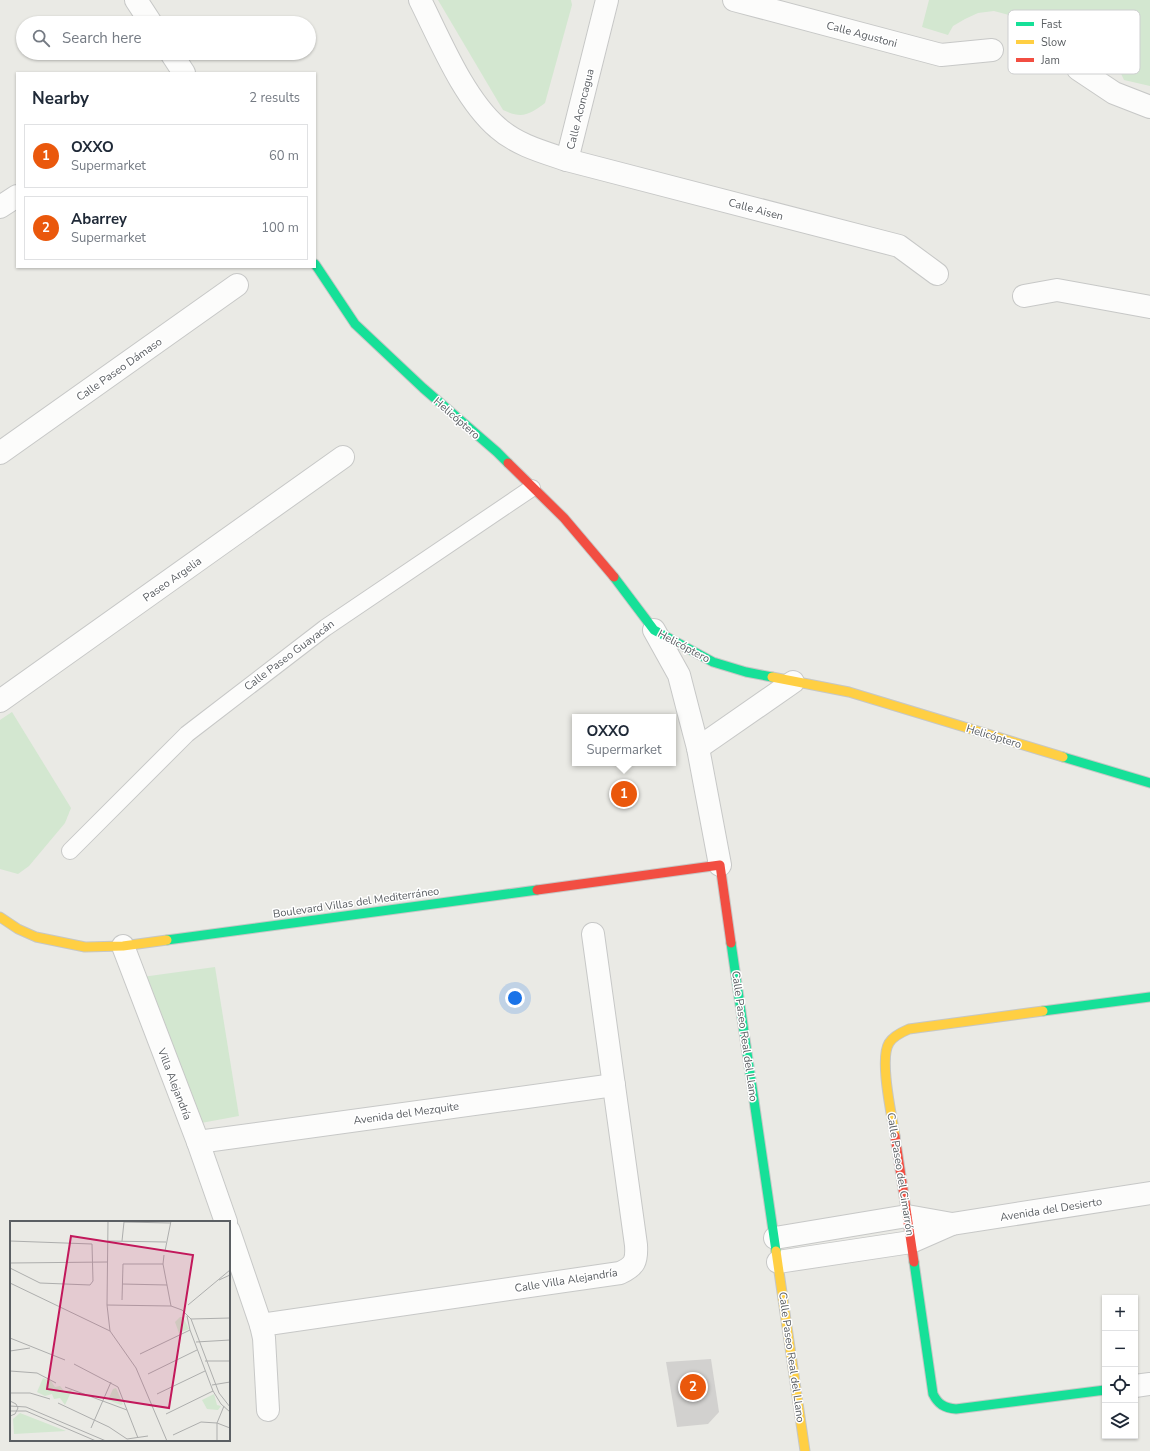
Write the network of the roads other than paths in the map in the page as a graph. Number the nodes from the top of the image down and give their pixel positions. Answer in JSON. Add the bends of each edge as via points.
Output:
{"nodes":[{"id":1,"x":136,"y":0,"type":"edge"},
{"id":2,"x":420,"y":0,"type":"edge"},
{"id":3,"x":607,"y":0,"type":"edge"},
{"id":4,"x":734,"y":0,"type":"edge"},
{"id":5,"x":146,"y":16,"type":"edge"},
{"id":6,"x":992,"y":50,"type":"dead end"},
{"id":7,"x":176,"y":60,"type":"edge"},
{"id":8,"x":183,"y":72,"type":"edge"},
{"id":9,"x":1086,"y":74,"type":"edge"},
{"id":10,"x":1150,"y":107,"type":"edge"},
{"id":11,"x":567,"y":160,"type":"junction"},
{"id":12,"x":16,"y":197,"type":"edge"},
{"id":13,"x":0,"y":207,"type":"edge"},
{"id":14,"x":316,"y":266,"type":"edge"},
{"id":15,"x":937,"y":274,"type":"dead end"},
{"id":16,"x":237,"y":285,"type":"dead end"},
{"id":17,"x":1024,"y":296,"type":"dead end"},
{"id":18,"x":1150,"y":307,"type":"edge"},
{"id":19,"x":0,"y":453,"type":"edge"},
{"id":20,"x":344,"y":457,"type":"dead end"},
{"id":21,"x":532,"y":488,"type":"junction"},
{"id":22,"x":654,"y":630,"type":"junction"},
{"id":23,"x":793,"y":682,"type":"junction"},
{"id":24,"x":0,"y":701,"type":"edge"},
{"id":25,"x":698,"y":748,"type":"junction"},
{"id":26,"x":1150,"y":783,"type":"edge"},
{"id":27,"x":70,"y":851,"type":"dead end"},
{"id":28,"x":720,"y":865,"type":"junction"},
{"id":29,"x":0,"y":917,"type":"edge"},
{"id":30,"x":593,"y":934,"type":"dead end"},
{"id":31,"x":123,"y":946,"type":"junction"},
{"id":32,"x":1150,"y":997,"type":"edge"},
{"id":33,"x":614,"y":1085,"type":"junction"},
{"id":34,"x":198,"y":1142,"type":"junction"},
{"id":35,"x":1150,"y":1193,"type":"edge"},
{"id":36,"x":907,"y":1216,"type":"junction"},
{"id":37,"x":226,"y":1221,"type":"edge"},
{"id":38,"x":952,"y":1224,"type":"junction"},
{"id":39,"x":230,"y":1234,"type":"edge"},
{"id":40,"x":775,"y":1238,"type":"junction"},
{"id":41,"x":911,"y":1242,"type":"junction"},
{"id":42,"x":778,"y":1262,"type":"junction"},
{"id":43,"x":261,"y":1325,"type":"junction"},
{"id":44,"x":1150,"y":1384,"type":"edge"},
{"id":45,"x":1138,"y":1386,"type":"edge"},
{"id":46,"x":1102,"y":1390,"type":"edge"},
{"id":47,"x":268,"y":1410,"type":"dead end"},
{"id":48,"x":805,"y":1451,"type":"edge"}],
"edges":[{"from":1,"to":5,"type":"street"},
{"from":2,"to":11,"type":"street","name":"Calle Aconcagua","via":[[461,80],[482,111],[498,128],[528,147]]},
{"from":3,"to":11,"type":"street","name":"Calle Aconcagua"},
{"from":4,"to":6,"type":"street","name":"Calle Agustoni","via":[[941,55]]},
{"from":7,"to":8,"type":"street"},
{"from":9,"to":10,"type":"street","via":[[1114,93]]},
{"from":11,"to":15,"type":"street","name":"Calle Aisen","via":[[899,246]]},
{"from":12,"to":13,"type":"street"},
{"from":14,"to":21,"type":"street","name":"Helicóptero","via":[[355,324],[423,388],[497,452]]},
{"from":16,"to":19,"type":"street","name":"Calle Paseo Dámaso"},
{"from":17,"to":18,"type":"street","via":[[1057,290]]},
{"from":20,"to":24,"type":"street","name":"Paseo Argelia"},
{"from":21,"to":22,"type":"street","name":"Helicóptero","via":[[564,518]]},
{"from":21,"to":27,"type":"lane","name":"Calle Paseo Guayacán","via":[[325,628],[186,734]]},
{"from":22,"to":23,"type":"street","name":"Helicóptero","via":[[713,662]]},
{"from":22,"to":25,"type":"street","name":"Calle Paseo Real del Llano","via":[[678,675]]},
{"from":23,"to":25,"type":"street"},
{"from":23,"to":26,"type":"street","name":"Helicóptero","via":[[849,692]]},
{"from":25,"to":28,"type":"street","name":"Calle Paseo Real del Llano"},
{"from":28,"to":31,"type":"street","name":"Boulevard Villas del Mediterráneo"},
{"from":28,"to":40,"type":"street","name":"Calle Paseo Real del Llano"},
{"from":29,"to":31,"type":"street","name":"Boulevard Villas del Mediterráneo","via":[[18,929],[36,936],[85,947]]},
{"from":30,"to":33,"type":"street","name":"Calle Villa Alejandría"},
{"from":31,"to":34,"type":"street","name":"Villa Alejandría"},
{"from":32,"to":36,"type":"street","name":"Calle Paseo del Cimarrón","via":[[909,1029],[894,1036],[886,1047],[885,1069]]},
{"from":33,"to":34,"type":"street","name":"Avenida del Mezquite"},
{"from":33,"to":43,"type":"street","name":"Calle Villa Alejandría","via":[[637,1255],[635,1263],[628,1269],[612,1274]]},
{"from":34,"to":37,"type":"street","name":"Villa Alejandría"},
{"from":35,"to":38,"type":"street","name":"Avenida del Desierto"},
{"from":36,"to":38,"type":"street","name":"Avenida del Desierto"},
{"from":36,"to":40,"type":"street","name":"Avenida del Desierto"},
{"from":36,"to":41,"type":"street","name":"Calle Paseo del Cimarrón"},
{"from":38,"to":41,"type":"street","name":"Avenida del Desierto"},
{"from":39,"to":43,"type":"street"},
{"from":40,"to":42,"type":"street","name":"Calle Paseo Real del Llano"},
{"from":41,"to":42,"type":"street","name":"Avenida del Desierto"},
{"from":41,"to":46,"type":"street","name":"Calle Paseo del Cimarrón","via":[[933,1394],[942,1406],[956,1410]]},
{"from":42,"to":48,"type":"street","name":"Calle Paseo Real del Llano"},
{"from":43,"to":47,"type":"street"},
{"from":44,"to":45,"type":"street"}]}
